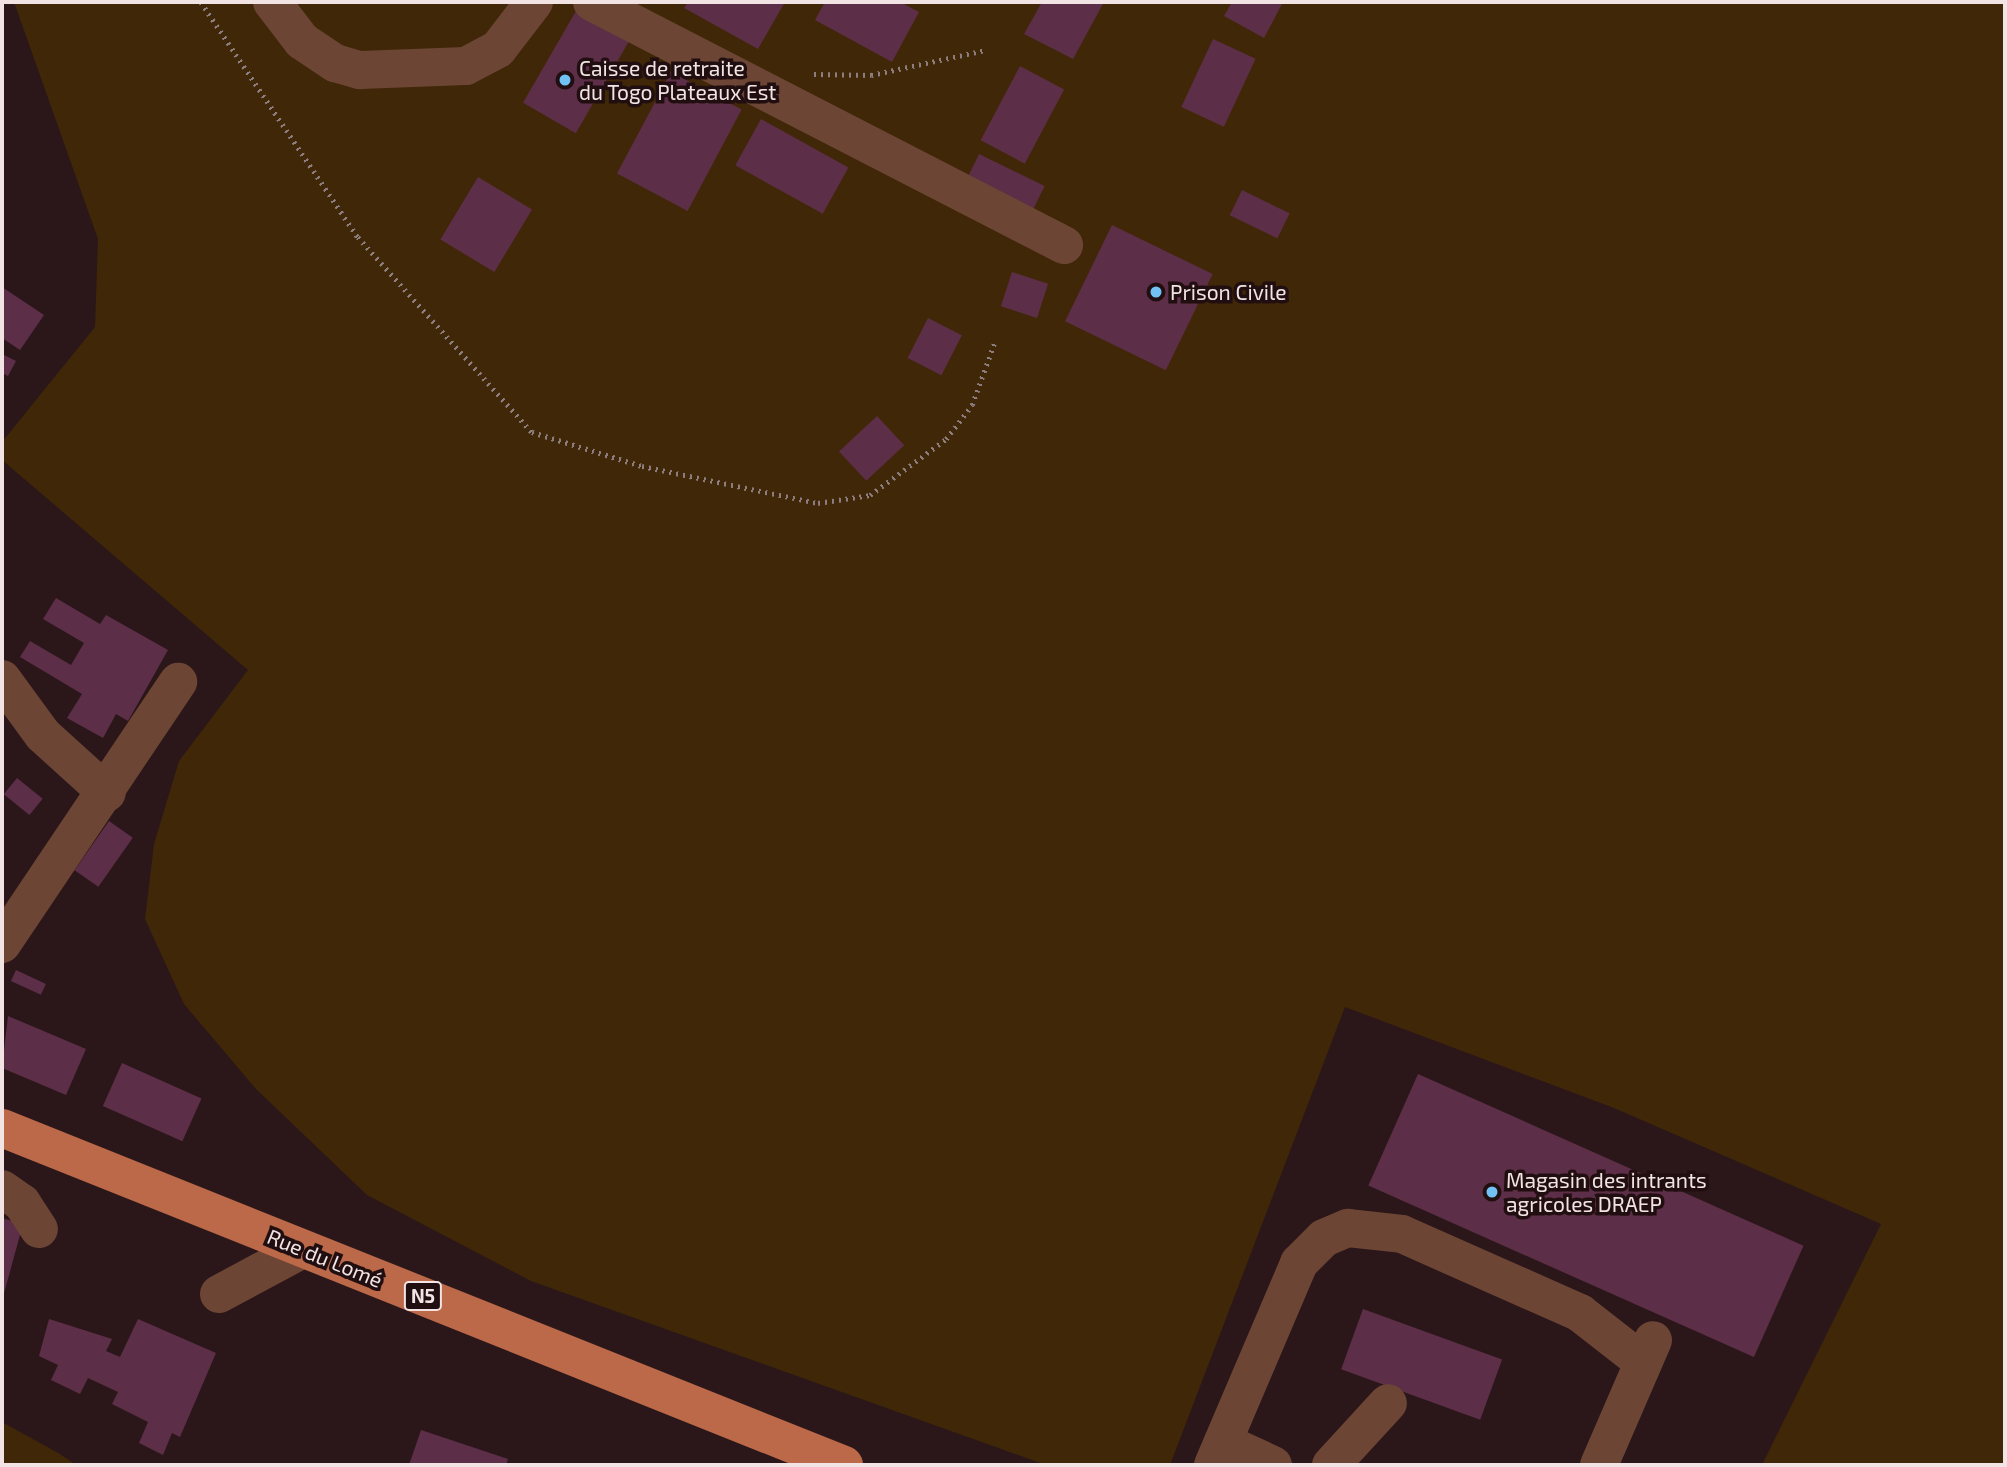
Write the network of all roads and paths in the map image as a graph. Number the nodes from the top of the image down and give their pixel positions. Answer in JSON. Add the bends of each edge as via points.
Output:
{"nodes":[{"id":1,"x":201,"y":2,"type":"edge"},
{"id":2,"x":272,"y":2,"type":"edge"},
{"id":3,"x":534,"y":2,"type":"edge"},
{"id":4,"x":592,"y":2,"type":"edge"},
{"id":5,"x":986,"y":50,"type":"dead end"},
{"id":6,"x":809,"y":74,"type":"dead end"},
{"id":7,"x":1064,"y":245,"type":"dead end"},
{"id":8,"x":995,"y":341,"type":"dead end"},
{"id":9,"x":177,"y":682,"type":"dead end"},
{"id":10,"x":7,"y":696,"type":"edge"},
{"id":11,"x":107,"y":793,"type":"junction"},
{"id":12,"x":2,"y":944,"type":"edge"},
{"id":13,"x":2,"y":1128,"type":"edge"},
{"id":14,"x":2,"y":1189,"type":"edge"},
{"id":15,"x":39,"y":1229,"type":"dead end"},
{"id":16,"x":303,"y":1249,"type":"junction"},
{"id":17,"x":219,"y":1294,"type":"dead end"},
{"id":18,"x":1388,"y":1403,"type":"dead end"},
{"id":19,"x":1218,"y":1453,"type":"edge"},
{"id":20,"x":844,"y":1465,"type":"edge"},
{"id":21,"x":1273,"y":1465,"type":"edge"},
{"id":22,"x":1332,"y":1465,"type":"edge"},
{"id":23,"x":1599,"y":1465,"type":"edge"}],
"edges":[{"from":1,"to":8,"type":"path","via":[[358,237],[532,432],[642,467],[818,503],[870,495],[946,439],[972,405]]},
{"from":2,"to":3,"type":"street","via":[[302,41],[335,63],[406,70],[466,66],[488,55],[522,24]]},
{"from":4,"to":7,"type":"street"},
{"from":5,"to":6,"type":"path","via":[[871,75]]},
{"from":9,"to":11,"type":"street"},
{"from":10,"to":11,"type":"street"},
{"from":11,"to":12,"type":"street","via":[[72,834]]},
{"from":13,"to":16,"type":"main road","name":"Rue du Lomé","number":"N5"},
{"from":14,"to":15,"type":"street","via":[[22,1203]]},
{"from":16,"to":17,"type":"street"},
{"from":16,"to":20,"type":"main road","name":"Rue du Lomé","number":"N5"},
{"from":18,"to":22,"type":"street"},
{"from":19,"to":21,"type":"street"},
{"from":19,"to":23,"type":"street","via":[[1299,1263],[1324,1238],[1348,1228],[1402,1234],[1567,1307],[1648,1350]]}]}
